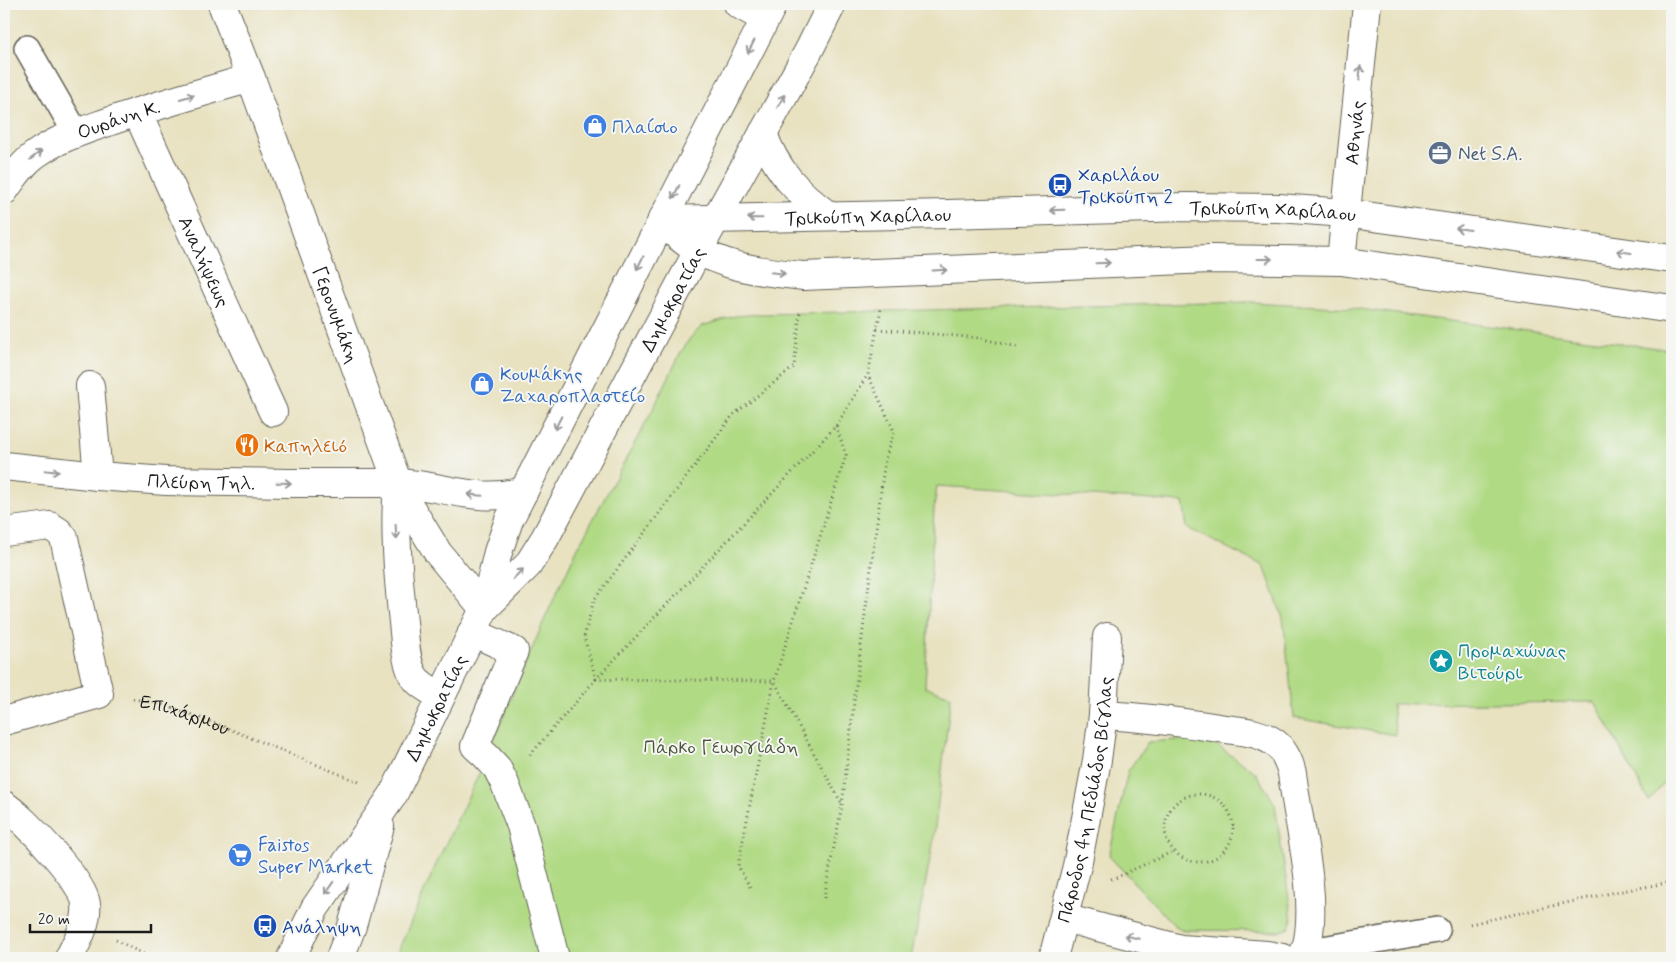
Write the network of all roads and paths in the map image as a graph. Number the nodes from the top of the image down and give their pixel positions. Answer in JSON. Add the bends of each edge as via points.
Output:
{"nodes":[{"id":1,"x":222,"y":4,"type":"edge"},
{"id":2,"x":738,"y":4,"type":"edge"},
{"id":3,"x":832,"y":4,"type":"edge"},
{"id":4,"x":1367,"y":4,"type":"edge"},
{"id":5,"x":769,"y":11,"type":"edge"},
{"id":6,"x":27,"y":48,"type":"dead end"},
{"id":7,"x":252,"y":78,"type":"junction"},
{"id":8,"x":137,"y":112,"type":"junction"},
{"id":9,"x":76,"y":133,"type":"junction"},
{"id":10,"x":763,"y":133,"type":"junction"},
{"id":11,"x":4,"y":191,"type":"edge"},
{"id":12,"x":1345,"y":213,"type":"junction"},
{"id":13,"x":829,"y":216,"type":"junction"},
{"id":14,"x":717,"y":218,"type":"junction"},
{"id":15,"x":662,"y":220,"type":"junction"},
{"id":16,"x":698,"y":251,"type":"junction"},
{"id":17,"x":1672,"y":259,"type":"edge"},
{"id":18,"x":1340,"y":261,"type":"junction"},
{"id":19,"x":889,"y":273,"type":"junction"},
{"id":20,"x":803,"y":276,"type":"junction"},
{"id":21,"x":1672,"y":309,"type":"edge"},
{"id":22,"x":876,"y":330,"type":"junction"},
{"id":23,"x":1017,"y":346,"type":"dead end"},
{"id":24,"x":868,"y":375,"type":"junction"},
{"id":25,"x":90,"y":386,"type":"dead end"},
{"id":26,"x":273,"y":412,"type":"dead end"},
{"id":27,"x":836,"y":426,"type":"junction"},
{"id":28,"x":4,"y":466,"type":"edge"},
{"id":29,"x":98,"y":476,"type":"junction"},
{"id":30,"x":398,"y":483,"type":"junction"},
{"id":31,"x":524,"y":491,"type":"junction"},
{"id":32,"x":4,"y":532,"type":"edge"},
{"id":33,"x":478,"y":620,"type":"junction"},
{"id":34,"x":1107,"y":637,"type":"dead end"},
{"id":35,"x":596,"y":679,"type":"junction"},
{"id":36,"x":774,"y":681,"type":"junction"},
{"id":37,"x":99,"y":694,"type":"junction"},
{"id":38,"x":440,"y":696,"type":"junction"},
{"id":39,"x":1104,"y":715,"type":"junction"},
{"id":40,"x":4,"y":721,"type":"edge"},
{"id":41,"x":505,"y":784,"type":"junction"},
{"id":42,"x":389,"y":800,"type":"junction"},
{"id":43,"x":4,"y":805,"type":"edge"},
{"id":44,"x":842,"y":805,"type":"junction"},
{"id":45,"x":1174,"y":851,"type":"junction"},
{"id":46,"x":1073,"y":882,"type":"junction"},
{"id":47,"x":1672,"y":882,"type":"edge"},
{"id":48,"x":750,"y":886,"type":"dead end"},
{"id":49,"x":824,"y":898,"type":"dead end"},
{"id":50,"x":1064,"y":918,"type":"junction"},
{"id":51,"x":1438,"y":930,"type":"joint"},
{"id":52,"x":1297,"y":956,"type":"edge"},
{"id":53,"x":69,"y":958,"type":"edge"},
{"id":54,"x":291,"y":958,"type":"edge"},
{"id":55,"x":340,"y":958,"type":"edge"},
{"id":56,"x":555,"y":958,"type":"edge"},
{"id":57,"x":1053,"y":958,"type":"edge"}],
"edges":[{"from":1,"to":7,"type":"main road","name":"Γερονυμάκη"},
{"from":2,"to":5,"type":"main road"},
{"from":10,"to":3,"type":"main road","name":"Δημοκρατίας","one_way":true},
{"from":12,"to":4,"type":"main road","name":"Αθηνάς","one_way":true},
{"from":5,"to":15,"type":"main road","name":"Δημοκρατίας","one_way":true},
{"from":6,"to":9,"type":"lane"},
{"from":8,"to":7,"type":"main road","name":"Ουράνη Κ.","one_way":true},
{"from":7,"to":30,"type":"main road","name":"Γερονυμάκη"},
{"from":8,"to":9,"type":"main road","name":"Ουράνη Κ."},
{"from":8,"to":26,"type":"main road","name":"Αναλήψεως"},
{"from":11,"to":9,"type":"main road","name":"Ουράνη Κ.","one_way":true,"via":[[35,154]]},
{"from":10,"to":13,"type":"main road","via":[[768,150],[786,178]]},
{"from":10,"to":14,"type":"main road","name":"Δημοκρατίας"},
{"from":12,"to":13,"type":"main road","name":"Τρικούπη Χαρίλαου","one_way":true,"via":[[1279,208],[1186,207]]},
{"from":17,"to":12,"type":"main road","name":"Τρικούπη Χαρίλαου","one_way":true},
{"from":12,"to":18,"type":"main road","name":"Αθηνάς"},
{"from":13,"to":14,"type":"main road","name":"Τρικούπη Χαρίλαου","one_way":true},
{"from":14,"to":15,"type":"main road","name":"Τρικούπη Χαρίλαου"},
{"from":14,"to":16,"type":"main road","name":"Δημοκρατίας"},
{"from":15,"to":16,"type":"main road"},
{"from":15,"to":31,"type":"main road","name":"Δημοκρατίας","one_way":true},
{"from":16,"to":20,"type":"main road","one_way":true,"via":[[744,268]]},
{"from":33,"to":16,"type":"main road","name":"Δημοκρατίας","one_way":true,"via":[[528,565],[545,538]]},
{"from":19,"to":18,"type":"main road","one_way":true,"via":[[1210,259]]},
{"from":18,"to":21,"type":"main road"},
{"from":19,"to":20,"type":"main road"},
{"from":19,"to":22,"type":"path"},
{"from":20,"to":35,"type":"path","via":[[794,367],[733,415],[594,600],[584,637]]},
{"from":22,"to":23,"type":"path","via":[[979,338]]},
{"from":22,"to":24,"type":"path"},
{"from":24,"to":27,"type":"path"},
{"from":24,"to":44,"type":"path","via":[[894,431],[885,460]]},
{"from":25,"to":29,"type":"main road"},
{"from":27,"to":35,"type":"path"},
{"from":27,"to":36,"type":"path","via":[[846,455]]},
{"from":28,"to":29,"type":"main road","name":"Πλεύρη Τηλ.","one_way":true},
{"from":29,"to":30,"type":"main road","name":"Πλεύρη Τηλ.","one_way":true,"via":[[166,481]]},
{"from":31,"to":30,"type":"main road","name":"Πλεύρη Τηλ.","one_way":true,"via":[[478,496]]},
{"from":30,"to":33,"type":"main road","name":"Γερονυμάκη"},
{"from":30,"to":38,"type":"main road","one_way":true,"via":[[397,551],[406,652],[417,680]]},
{"from":31,"to":33,"type":"main road","name":"Δημοκρατίας","via":[[509,520]]},
{"from":32,"to":37,"type":"main road","via":[[50,526],[64,538]]},
{"from":33,"to":38,"type":"main road","name":"Δημοκρατίας"},
{"from":33,"to":41,"type":"main road","via":[[514,651],[475,746],[497,768]]},
{"from":34,"to":39,"type":"main road","name":"Πάροδος 4η Πεδιάδος Βίγλας"},
{"from":35,"to":36,"type":"path"},
{"from":35,"to":41,"type":"path"},
{"from":36,"to":44,"type":"path"},
{"from":36,"to":48,"type":"path","via":[[738,866]]},
{"from":37,"to":40,"type":"main road"},
{"from":37,"to":42,"type":"path","name":"Επιχάρμου","via":[[162,704],[217,724]]},
{"from":38,"to":42,"type":"main road","name":"Δημοκρατίας"},
{"from":39,"to":46,"type":"main road","name":"Πάροδος 4η Πεδιάδος Βίγλας"},
{"from":39,"to":52,"type":"main road","via":[[1164,719],[1241,731],[1264,736],[1280,748],[1292,772],[1310,890],[1309,928]]},
{"from":41,"to":56,"type":"main road","via":[[520,826]]},
{"from":42,"to":54,"type":"main road","name":"Δημοκρατίας","one_way":true,"via":[[315,908]]},
{"from":42,"to":55,"type":"main road","name":"Δημοκρατίας"},
{"from":43,"to":53,"type":"main road","via":[[27,824],[82,891],[86,905],[84,923]]},
{"from":44,"to":49,"type":"path"},
{"from":45,"to":45,"type":"path","via":[[1165,827],[1175,804],[1186,797],[1198,795],[1211,797],[1223,804],[1233,828],[1231,841],[1223,852],[1211,860],[1197,862]]},
{"from":45,"to":46,"type":"path","via":[[1115,878]]},
{"from":46,"to":50,"type":"main road","name":"Πάροδος 4η Πεδιάδος Βίγλας"},
{"from":47,"to":51,"type":"path"},
{"from":52,"to":50,"type":"main road","one_way":true,"via":[[1181,949]]},
{"from":50,"to":57,"type":"main road","name":"Πάροδος 4η Πεδιάδος Βίγλας"},
{"from":51,"to":52,"type":"lane"}]}
